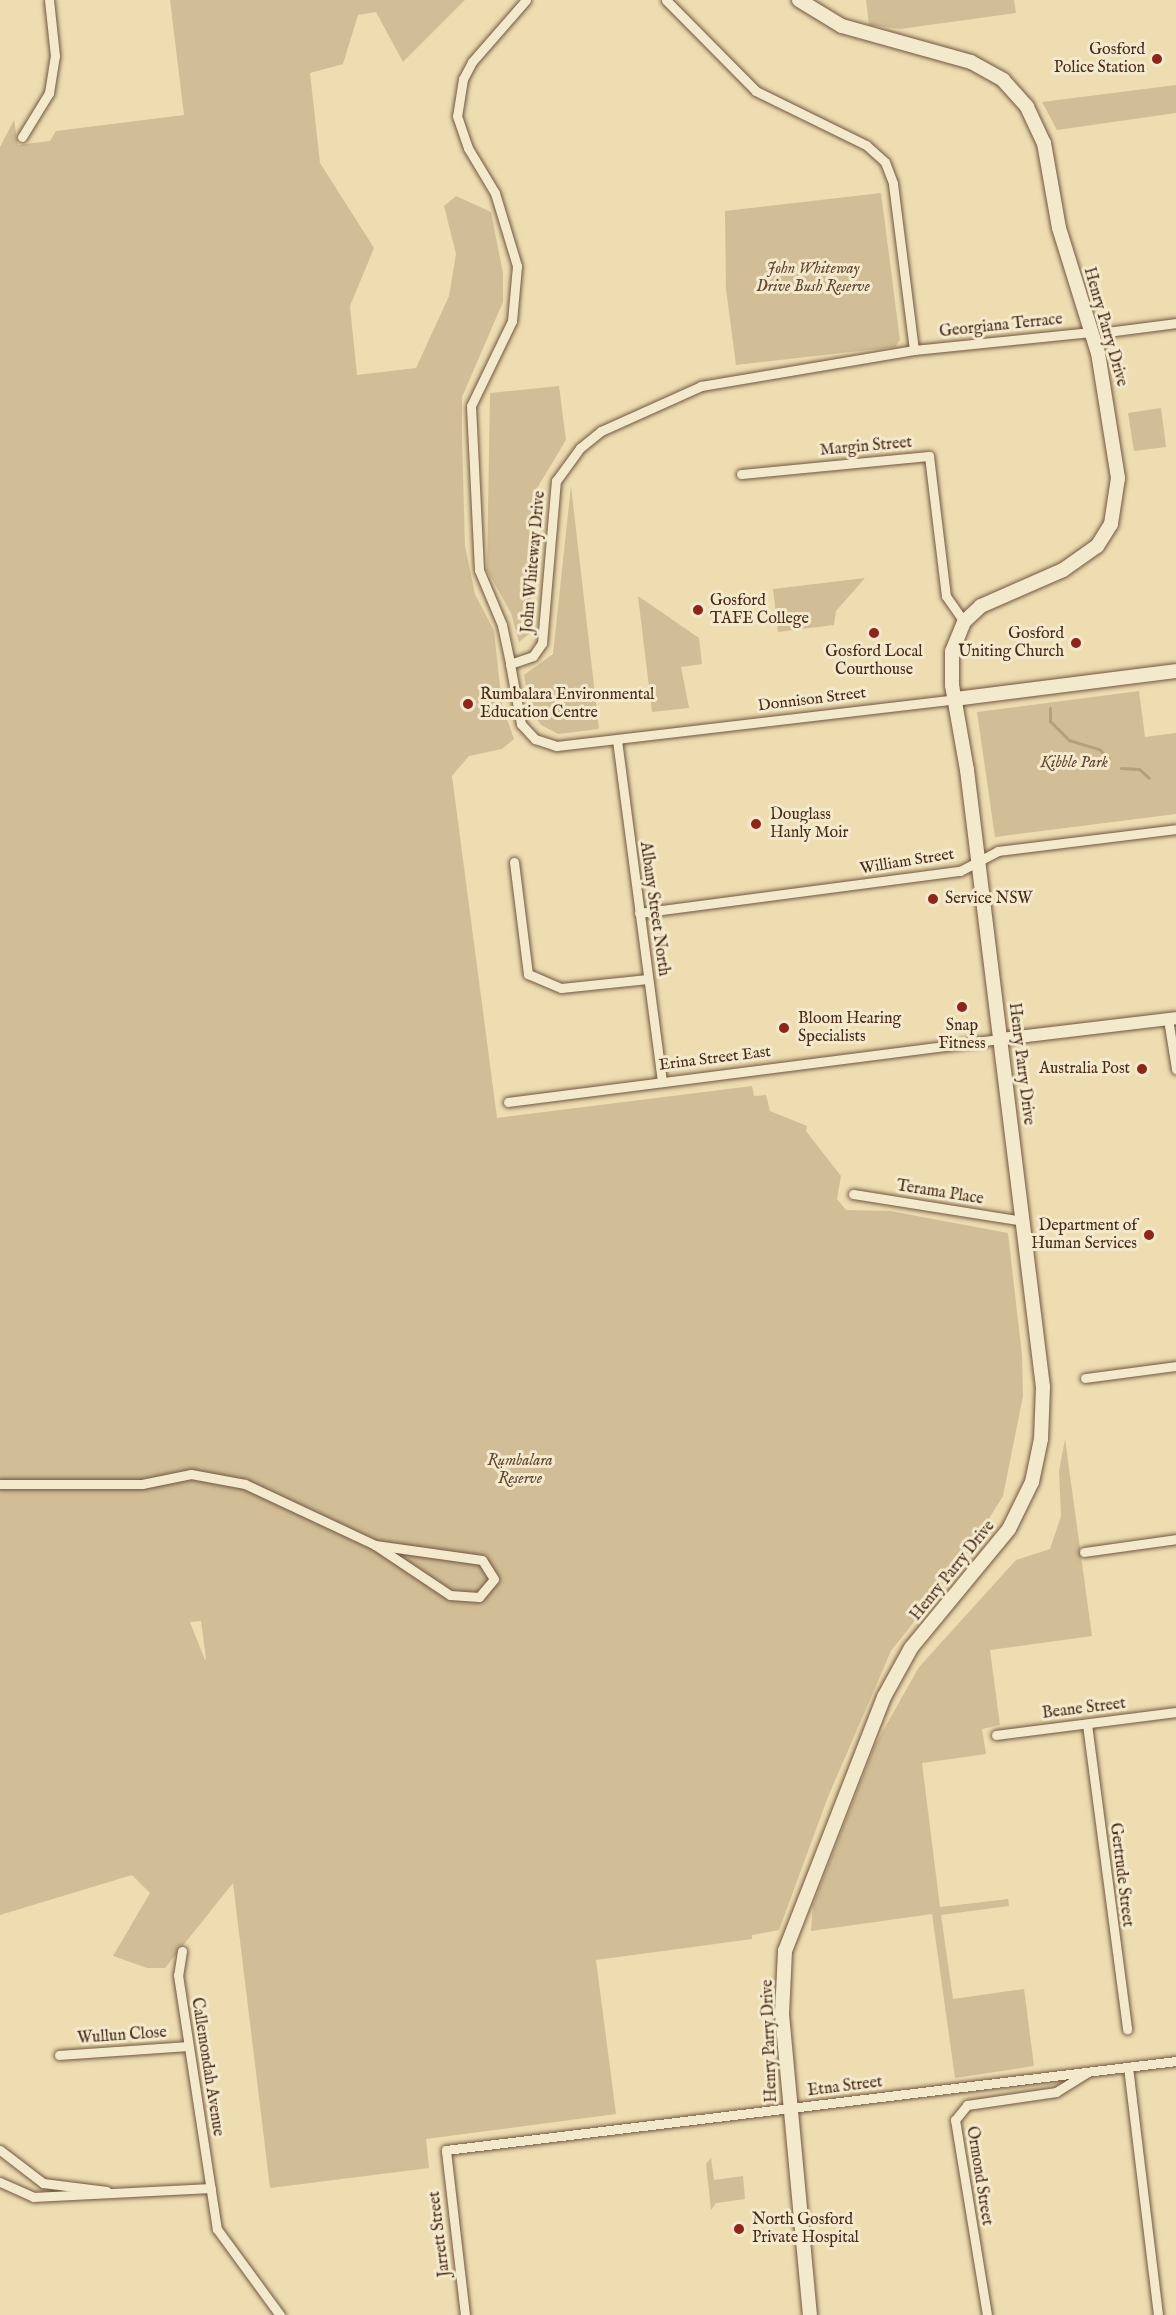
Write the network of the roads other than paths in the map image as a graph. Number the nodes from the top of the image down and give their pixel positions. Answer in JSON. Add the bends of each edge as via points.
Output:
{"nodes":[{"id":1,"x":50,"y":0,"type":"edge"},
{"id":2,"x":526,"y":0,"type":"edge"},
{"id":3,"x":666,"y":0,"type":"edge"},
{"id":4,"x":799,"y":0,"type":"edge"},
{"id":5,"x":22,"y":137,"type":"dead end"},
{"id":6,"x":1176,"y":323,"type":"edge"},
{"id":7,"x":1091,"y":332,"type":"junction"},
{"id":8,"x":1107,"y":332,"type":"dead end"},
{"id":9,"x":914,"y":350,"type":"junction"},
{"id":10,"x":741,"y":474,"type":"dead end"},
{"id":11,"x":964,"y":622,"type":"junction"},
{"id":12,"x":510,"y":664,"type":"junction"},
{"id":13,"x":1176,"y":671,"type":"edge"},
{"id":14,"x":955,"y":699,"type":"junction"},
{"id":15,"x":617,"y":740,"type":"junction"},
{"id":16,"x":1176,"y":829,"type":"edge"},
{"id":17,"x":979,"y":860,"type":"junction"},
{"id":18,"x":514,"y":862,"type":"dead end"},
{"id":19,"x":639,"y":913,"type":"junction"},
{"id":20,"x":648,"y":979,"type":"junction"},
{"id":21,"x":1172,"y":1018,"type":"edge"},
{"id":22,"x":1001,"y":1039,"type":"junction"},
{"id":23,"x":1176,"y":1069,"type":"edge"},
{"id":24,"x":662,"y":1082,"type":"junction"},
{"id":25,"x":508,"y":1102,"type":"dead end"},
{"id":26,"x":853,"y":1194,"type":"dead end"},
{"id":27,"x":1023,"y":1221,"type":"junction"},
{"id":28,"x":1176,"y":1366,"type":"edge"},
{"id":29,"x":1084,"y":1378,"type":"dead end"},
{"id":30,"x":0,"y":1484,"type":"edge"},
{"id":31,"x":1176,"y":1539,"type":"edge"},
{"id":32,"x":375,"y":1545,"type":"junction"},
{"id":33,"x":1084,"y":1551,"type":"dead end"},
{"id":34,"x":1176,"y":1712,"type":"edge"},
{"id":35,"x":1087,"y":1724,"type":"junction"},
{"id":36,"x":996,"y":1735,"type":"dead end"},
{"id":37,"x":182,"y":1951,"type":"dead end"},
{"id":38,"x":1126,"y":2029,"type":"dead end"},
{"id":39,"x":188,"y":2046,"type":"junction"},
{"id":40,"x":59,"y":2055,"type":"dead end"},
{"id":41,"x":1176,"y":2061,"type":"edge"},
{"id":42,"x":1128,"y":2067,"type":"junction"},
{"id":43,"x":1092,"y":2070,"type":"junction"},
{"id":44,"x":789,"y":2109,"type":"junction"},
{"id":45,"x":0,"y":2150,"type":"edge"},
{"id":46,"x":446,"y":2150,"type":"joint"},
{"id":47,"x":0,"y":2182,"type":"edge"},
{"id":48,"x":211,"y":2188,"type":"junction"},
{"id":49,"x":131,"y":2195,"type":"junction"},
{"id":50,"x":280,"y":2315,"type":"edge"},
{"id":51,"x":465,"y":2315,"type":"edge"},
{"id":52,"x":810,"y":2315,"type":"edge"},
{"id":53,"x":987,"y":2315,"type":"edge"},
{"id":54,"x":1158,"y":2315,"type":"edge"}],
"edges":[{"from":1,"to":5,"type":"street","via":[[55,56],[49,93]]},
{"from":2,"to":12,"type":"street","name":"John Whiteway Drive","via":[[472,62],[463,79],[457,116],[468,148],[495,194],[517,266],[512,321],[471,406],[479,570],[502,625]]},
{"from":3,"to":9,"type":"street","via":[[756,91],[866,145],[885,162],[895,193]]},
{"from":4,"to":7,"type":"main road","name":"Henry Parry Drive","via":[[842,26],[971,62],[1021,98],[1044,143],[1061,235]]},
{"from":6,"to":8,"type":"street"},
{"from":7,"to":9,"type":"street","name":"Georgiana Terrace"},
{"from":7,"to":11,"type":"main road","name":"Henry Parry Drive","via":[[1117,463],[1111,524],[1097,546],[1076,563],[991,600]]},
{"from":9,"to":12,"type":"street","name":"John Whiteway Drive","via":[[701,386],[601,430],[580,447],[556,481],[540,648]]},
{"from":10,"to":11,"type":"street","name":"Margin Street","via":[[929,456],[946,596]]},
{"from":11,"to":14,"type":"main road","name":"Henry Parry Drive","via":[[952,651]]},
{"from":12,"to":15,"type":"street","name":"Donnison Street","via":[[517,714],[534,739],[557,746]]},
{"from":13,"to":14,"type":"main road","name":"Donnison Street"},
{"from":14,"to":15,"type":"street","name":"Donnison Street"},
{"from":14,"to":17,"type":"main road","name":"Henry Parry Drive"},
{"from":15,"to":19,"type":"street","name":"Albany Street North"},
{"from":16,"to":17,"type":"street","name":"William Street","via":[[998,851]]},
{"from":17,"to":19,"type":"street","name":"William Street","via":[[960,871]]},
{"from":17,"to":22,"type":"main road","name":"Henry Parry Drive"},
{"from":18,"to":20,"type":"street","via":[[528,974],[561,988]]},
{"from":19,"to":20,"type":"street","name":"Albany Street North"},
{"from":20,"to":24,"type":"street","name":"Albany Street North"},
{"from":21,"to":22,"type":"street","name":"Erina Street East"},
{"from":21,"to":23,"type":"street"},
{"from":22,"to":24,"type":"street","name":"Erina Street East"},
{"from":22,"to":27,"type":"main road","name":"Henry Parry Drive"},
{"from":24,"to":25,"type":"street","name":"Erina Street East"},
{"from":26,"to":27,"type":"street","name":"Terama Place"},
{"from":27,"to":44,"type":"main road","name":"Henry Parry Drive","via":[[1043,1387],[1032,1482],[1009,1529],[911,1648],[895,1677],[800,1904],[785,1951],[782,1988]]},
{"from":28,"to":29,"type":"street"},
{"from":30,"to":32,"type":"street","via":[[142,1484],[202,1476],[245,1484]]},
{"from":31,"to":33,"type":"street"},
{"from":32,"to":32,"type":"street","via":[[482,1560],[494,1579],[479,1598],[450,1596]]},
{"from":34,"to":35,"type":"street","name":"Beane Street"},
{"from":35,"to":36,"type":"street","name":"Beane Street"},
{"from":35,"to":38,"type":"street","name":"Gertrude Street"},
{"from":37,"to":39,"type":"street","name":"Callemondah Avenue","via":[[178,1975]]},
{"from":39,"to":40,"type":"street","name":"Wullun Close"},
{"from":39,"to":48,"type":"street","name":"Callemondah Avenue"},
{"from":41,"to":42,"type":"street","name":"Etna Street"},
{"from":42,"to":43,"type":"street","name":"Etna Street"},
{"from":42,"to":54,"type":"street"},
{"from":43,"to":44,"type":"street","name":"Etna Street"},
{"from":43,"to":53,"type":"street","name":"Ormond Street","via":[[1056,2092],[967,2105],[955,2120]]},
{"from":44,"to":46,"type":"street","name":"Etna Street"},
{"from":44,"to":52,"type":"main road","name":"Henry Parry Drive"},
{"from":45,"to":49,"type":"street","via":[[43,2183]]},
{"from":46,"to":51,"type":"street","name":"Jarrett Street"},
{"from":47,"to":49,"type":"street","via":[[33,2197]]},
{"from":48,"to":49,"type":"street"},
{"from":48,"to":50,"type":"street","name":"Callemondah Avenue","via":[[217,2229]]}]}
